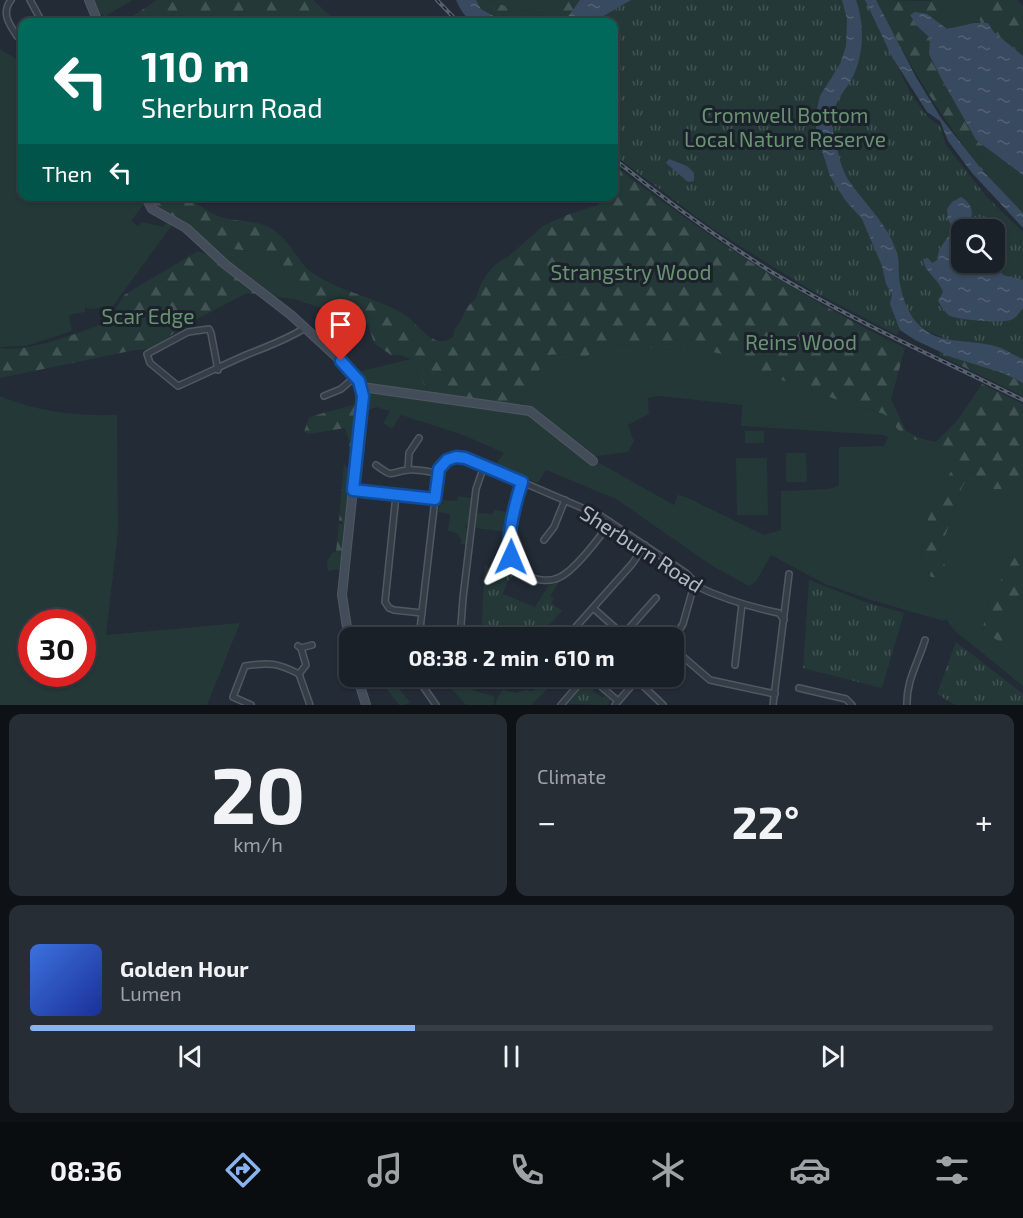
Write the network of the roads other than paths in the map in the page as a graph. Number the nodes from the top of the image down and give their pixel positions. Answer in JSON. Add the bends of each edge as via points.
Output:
{"nodes":[{"id":1,"x":11,"y":0,"type":"edge"},
{"id":2,"x":30,"y":0,"type":"edge"},
{"id":3,"x":89,"y":0,"type":"edge"},
{"id":4,"x":40,"y":18,"type":"edge"},
{"id":5,"x":96,"y":18,"type":"edge"},
{"id":6,"x":17,"y":36,"type":"dead end"},
{"id":7,"x":148,"y":201,"type":"edge"},
{"id":8,"x":305,"y":328,"type":"junction"},
{"id":9,"x":218,"y":370,"type":"junction"},
{"id":10,"x":356,"y":376,"type":"junction"},
{"id":11,"x":362,"y":387,"type":"junction"},
{"id":12,"x":324,"y":396,"type":"dead end"},
{"id":13,"x":418,"y":438,"type":"dead end"},
{"id":14,"x":593,"y":461,"type":"dead end"},
{"id":15,"x":376,"y":465,"type":"dead end"},
{"id":16,"x":484,"y":466,"type":"junction"},
{"id":17,"x":408,"y":470,"type":"junction"},
{"id":18,"x":438,"y":473,"type":"junction"},
{"id":19,"x":522,"y":482,"type":"junction"},
{"id":20,"x":353,"y":490,"type":"junction"},
{"id":21,"x":396,"y":495,"type":"junction"},
{"id":22,"x":435,"y":499,"type":"junction"},
{"id":23,"x":566,"y":500,"type":"junction"},
{"id":24,"x":609,"y":522,"type":"junction"},
{"id":25,"x":544,"y":528,"type":"dead end"},
{"id":26,"x":550,"y":531,"type":"junction"},
{"id":27,"x":544,"y":540,"type":"dead end"},
{"id":28,"x":645,"y":545,"type":"junction"},
{"id":29,"x":789,"y":574,"type":"dead end"},
{"id":30,"x":694,"y":585,"type":"junction"},
{"id":31,"x":656,"y":598,"type":"dead end"},
{"id":32,"x":742,"y":604,"type":"junction"},
{"id":33,"x":593,"y":608,"type":"junction"},
{"id":34,"x":422,"y":613,"type":"junction"},
{"id":35,"x":784,"y":620,"type":"junction"},
{"id":36,"x":347,"y":627,"type":"edge"},
{"id":37,"x":420,"y":627,"type":"edge"},
{"id":38,"x":462,"y":627,"type":"edge"},
{"id":39,"x":576,"y":627,"type":"edge"},
{"id":40,"x":615,"y":627,"type":"edge"},
{"id":41,"x":633,"y":627,"type":"edge"},
{"id":42,"x":681,"y":627,"type":"edge"},
{"id":43,"x":925,"y":640,"type":"dead end"},
{"id":44,"x":312,"y":645,"type":"dead end"},
{"id":45,"x":684,"y":658,"type":"edge"},
{"id":46,"x":735,"y":665,"type":"dead end"},
{"id":47,"x":299,"y":674,"type":"junction"},
{"id":48,"x":360,"y":687,"type":"edge"},
{"id":49,"x":423,"y":687,"type":"edge"},
{"id":50,"x":578,"y":687,"type":"edge"},
{"id":51,"x":599,"y":687,"type":"edge"},
{"id":52,"x":630,"y":687,"type":"edge"},
{"id":53,"x":646,"y":687,"type":"edge"},
{"id":54,"x":799,"y":688,"type":"dead end"},
{"id":55,"x":775,"y":694,"type":"junction"},
{"id":56,"x":616,"y":703,"type":"edge"},
{"id":57,"x":251,"y":705,"type":"edge"},
{"id":58,"x":310,"y":705,"type":"edge"},
{"id":59,"x":366,"y":705,"type":"edge"},
{"id":60,"x":436,"y":705,"type":"edge"},
{"id":61,"x":561,"y":705,"type":"edge"},
{"id":62,"x":663,"y":705,"type":"edge"},
{"id":63,"x":773,"y":705,"type":"edge"},
{"id":64,"x":852,"y":705,"type":"edge"},
{"id":65,"x":907,"y":705,"type":"edge"}],
"edges":[{"from":1,"to":6,"type":"street","via":[[7,19]]},
{"from":2,"to":4,"type":"street"},
{"from":3,"to":5,"type":"street"},
{"from":7,"to":8,"type":"street","via":[[152,209],[186,228]]},
{"from":8,"to":9,"type":"street"},
{"from":8,"to":10,"type":"street"},
{"from":9,"to":9,"type":"street","via":[[209,329],[188,332],[147,354],[150,363],[178,386]]},
{"from":10,"to":11,"type":"street"},
{"from":10,"to":12,"type":"street","via":[[341,389]]},
{"from":11,"to":14,"type":"street","via":[[530,411]]},
{"from":11,"to":20,"type":"street"},
{"from":13,"to":17,"type":"street","via":[[409,453]]},
{"from":15,"to":17,"type":"street","via":[[388,473]]},
{"from":16,"to":18,"type":"street","name":"Sherburn Road","via":[[456,457],[444,462]]},
{"from":16,"to":19,"type":"street","name":"Sherburn Road"},
{"from":16,"to":38,"type":"street","via":[[476,489]]},
{"from":17,"to":18,"type":"street"},
{"from":18,"to":22,"type":"street"},
{"from":19,"to":23,"type":"street","name":"Sherburn Road"},
{"from":19,"to":24,"type":"street","via":[[509,549],[515,565],[531,577],[552,580],[565,574]]},
{"from":20,"to":21,"type":"street"},
{"from":20,"to":36,"type":"street","via":[[342,595]]},
{"from":21,"to":22,"type":"street"},
{"from":21,"to":34,"type":"street","via":[[385,602],[394,610]]},
{"from":22,"to":34,"type":"street"},
{"from":23,"to":24,"type":"street","name":"Sherburn Road"},
{"from":23,"to":26,"type":"street"},
{"from":24,"to":28,"type":"street","name":"Sherburn Road"},
{"from":25,"to":26,"type":"street"},
{"from":26,"to":27,"type":"street"},
{"from":28,"to":30,"type":"street","name":"Sherburn Road","via":[[686,573]]},
{"from":28,"to":33,"type":"street"},
{"from":29,"to":35,"type":"street"},
{"from":30,"to":32,"type":"street","name":"Sherburn Road"},
{"from":30,"to":42,"type":"street"},
{"from":31,"to":41,"type":"street"},
{"from":32,"to":35,"type":"street","name":"Sherburn Road","via":[[779,613]]},
{"from":32,"to":46,"type":"street"},
{"from":33,"to":39,"type":"street"},
{"from":33,"to":40,"type":"street"},
{"from":34,"to":37,"type":"street"},
{"from":35,"to":55,"type":"street"},
{"from":43,"to":65,"type":"street","via":[[909,680]]},
{"from":44,"to":47,"type":"street","via":[[300,647],[306,665]]},
{"from":45,"to":55,"type":"street","via":[[710,680]]},
{"from":47,"to":57,"type":"street","via":[[280,665],[245,666],[233,697]]},
{"from":47,"to":58,"type":"street"},
{"from":48,"to":59,"type":"street"},
{"from":49,"to":60,"type":"street"},
{"from":50,"to":61,"type":"street"},
{"from":51,"to":56,"type":"street"},
{"from":52,"to":56,"type":"street"},
{"from":53,"to":62,"type":"street"},
{"from":54,"to":64,"type":"street","via":[[846,699]]},
{"from":55,"to":63,"type":"street"}]}
